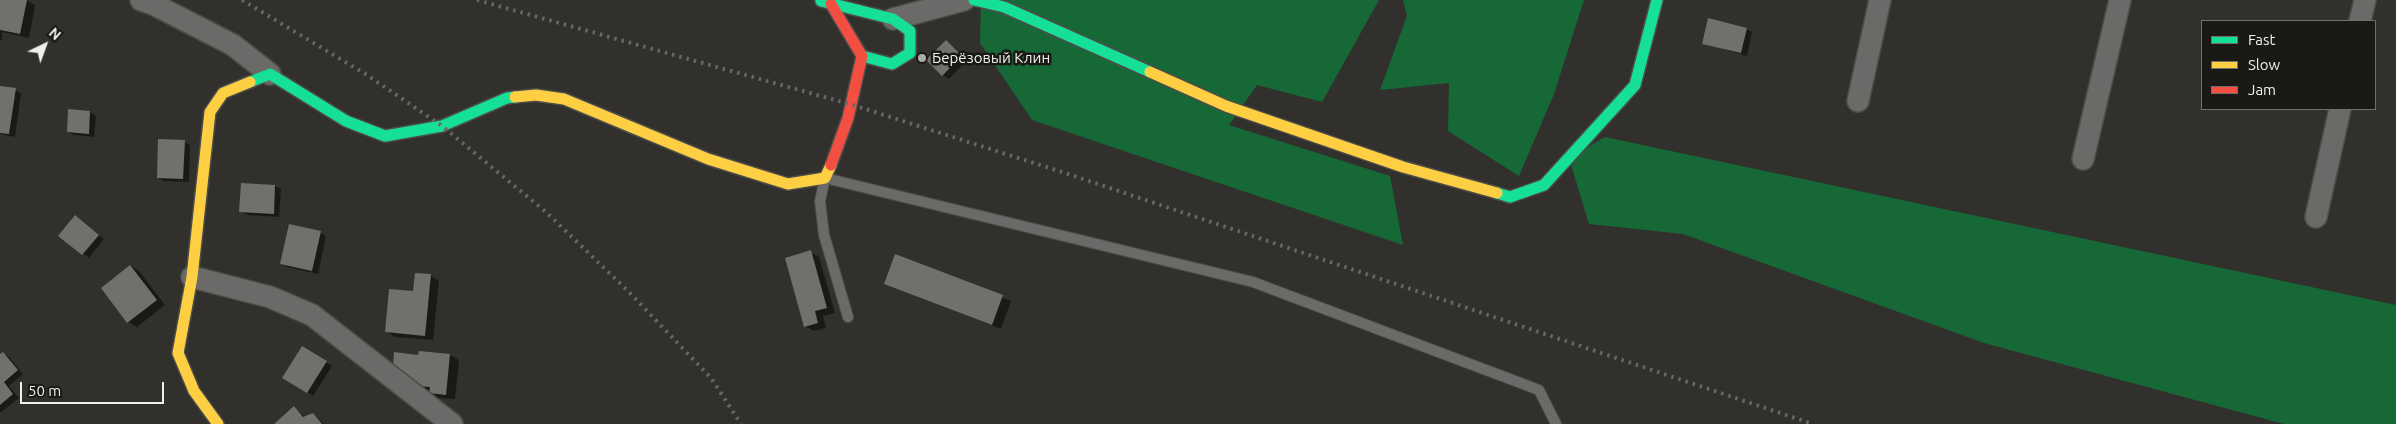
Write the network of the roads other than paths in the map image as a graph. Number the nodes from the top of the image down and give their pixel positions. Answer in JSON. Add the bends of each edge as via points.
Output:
{"nodes":[{"id":1,"x":141,"y":0,"type":"edge"},
{"id":2,"x":817,"y":0,"type":"edge"},
{"id":3,"x":964,"y":0,"type":"edge"},
{"id":4,"x":974,"y":0,"type":"edge"},
{"id":5,"x":1657,"y":0,"type":"edge"},
{"id":6,"x":1880,"y":0,"type":"edge"},
{"id":7,"x":2120,"y":0,"type":"edge"},
{"id":8,"x":2365,"y":0,"type":"edge"},
{"id":9,"x":831,"y":4,"type":"junction"},
{"id":10,"x":893,"y":19,"type":"junction"},
{"id":11,"x":2360,"y":20,"type":"edge"},
{"id":12,"x":862,"y":56,"type":"junction"},
{"id":13,"x":270,"y":74,"type":"junction"},
{"id":14,"x":1858,"y":101,"type":"dead end"},
{"id":15,"x":2340,"y":110,"type":"edge"},
{"id":16,"x":2083,"y":159,"type":"dead end"},
{"id":17,"x":825,"y":178,"type":"junction"},
{"id":18,"x":2316,"y":217,"type":"dead end"},
{"id":19,"x":192,"y":277,"type":"junction"},
{"id":20,"x":848,"y":318,"type":"dead end"},
{"id":21,"x":218,"y":424,"type":"edge"},
{"id":22,"x":452,"y":424,"type":"edge"},
{"id":23,"x":1556,"y":424,"type":"edge"}],
"edges":[{"from":1,"to":13,"type":"street","via":[[233,45]]},
{"from":2,"to":9,"type":"street"},
{"from":3,"to":10,"type":"street"},
{"from":4,"to":5,"type":"street","via":[[1004,7],[1226,106],[1403,167],[1510,197],[1544,185],[1635,85]]},
{"from":6,"to":14,"type":"street"},
{"from":7,"to":16,"type":"street"},
{"from":8,"to":11,"type":"street"},
{"from":9,"to":10,"type":"street"},
{"from":9,"to":12,"type":"street"},
{"from":10,"to":12,"type":"street","via":[[910,31],[910,53],[892,64]]},
{"from":12,"to":17,"type":"street","via":[[853,105]]},
{"from":13,"to":17,"type":"street","via":[[346,121],[385,136],[442,126],[507,98],[536,95],[564,99],[708,159],[788,184]]},
{"from":13,"to":19,"type":"street","via":[[223,93],[210,112]]},
{"from":15,"to":18,"type":"street"},
{"from":17,"to":20,"type":"lane","via":[[820,201],[824,235]]},
{"from":17,"to":23,"type":"lane","via":[[1253,282],[1539,390]]},
{"from":19,"to":21,"type":"street","via":[[178,353],[194,391]]},
{"from":19,"to":22,"type":"street","via":[[270,297],[312,315]]}]}
